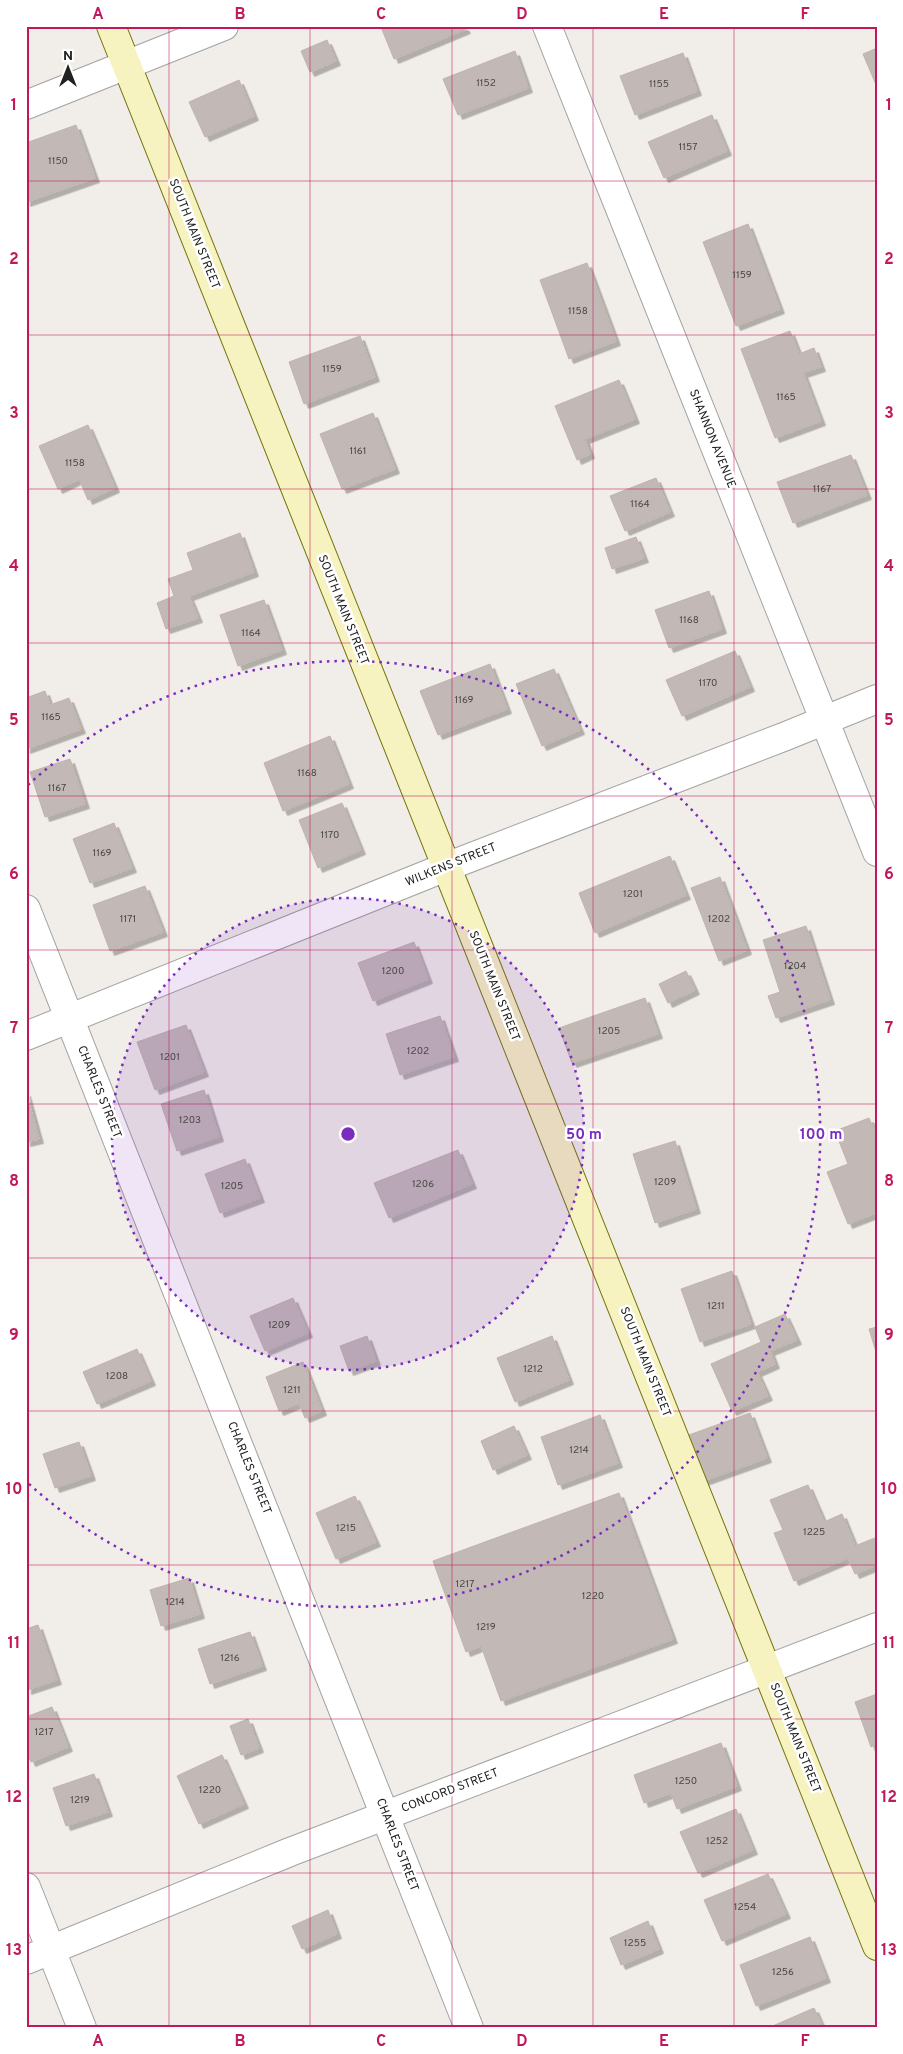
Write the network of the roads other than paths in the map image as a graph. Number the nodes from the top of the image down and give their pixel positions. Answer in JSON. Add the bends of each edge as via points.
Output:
{"nodes":[{"id":1,"x":111,"y":26,"type":"edge"},
{"id":2,"x":224,"y":26,"type":"edge"},
{"id":3,"x":547,"y":26,"type":"edge"},
{"id":4,"x":126,"y":65,"type":"junction"},
{"id":5,"x":26,"y":105,"type":"edge"},
{"id":6,"x":877,"y":699,"type":"edge"},
{"id":7,"x":825,"y":721,"type":"junction"},
{"id":8,"x":877,"y":852,"type":"edge"},
{"id":9,"x":446,"y":867,"type":"junction"},
{"id":10,"x":26,"y":909,"type":"edge"},
{"id":11,"x":69,"y":1019,"type":"junction"},
{"id":12,"x":26,"y":1036,"type":"edge"},
{"id":13,"x":877,"y":1627,"type":"edge"},
{"id":14,"x":768,"y":1670,"type":"junction"},
{"id":15,"x":386,"y":1816,"type":"junction"},
{"id":16,"x":26,"y":1887,"type":"edge"},
{"id":17,"x":877,"y":1946,"type":"edge"},
{"id":18,"x":52,"y":1950,"type":"junction"},
{"id":19,"x":26,"y":1960,"type":"edge"},
{"id":20,"x":82,"y":2028,"type":"edge"},
{"id":21,"x":469,"y":2028,"type":"edge"}],
"edges":[{"from":1,"to":4,"type":"street","name":"SOUTH MAIN STREET"},
{"from":2,"to":4,"type":"street"},
{"from":3,"to":7,"type":"street","name":"SHANNON AVENUE"},
{"from":4,"to":5,"type":"street"},
{"from":4,"to":9,"type":"street","name":"SOUTH MAIN STREET"},
{"from":6,"to":7,"type":"street","name":"WILKENS STREET"},
{"from":7,"to":8,"type":"street","name":"SHANNON AVENUE"},
{"from":7,"to":9,"type":"street","name":"WILKENS STREET"},
{"from":9,"to":11,"type":"street","name":"WILKENS STREET"},
{"from":9,"to":14,"type":"street","name":"SOUTH MAIN STREET"},
{"from":10,"to":11,"type":"street","name":"CHARLES STREET"},
{"from":11,"to":12,"type":"street","name":"WILKENS STREET"},
{"from":11,"to":15,"type":"street","name":"CHARLES STREET"},
{"from":13,"to":14,"type":"street","name":"CONCORD STREET"},
{"from":14,"to":15,"type":"street","name":"CONCORD STREET"},
{"from":14,"to":17,"type":"street","name":"SOUTH MAIN STREET"},
{"from":15,"to":18,"type":"street","name":"CONCORD STREET"},
{"from":15,"to":21,"type":"street","name":"CHARLES STREET"},
{"from":16,"to":18,"type":"street"},
{"from":18,"to":19,"type":"street","name":"CONCORD STREET"},
{"from":18,"to":20,"type":"street"}]}
